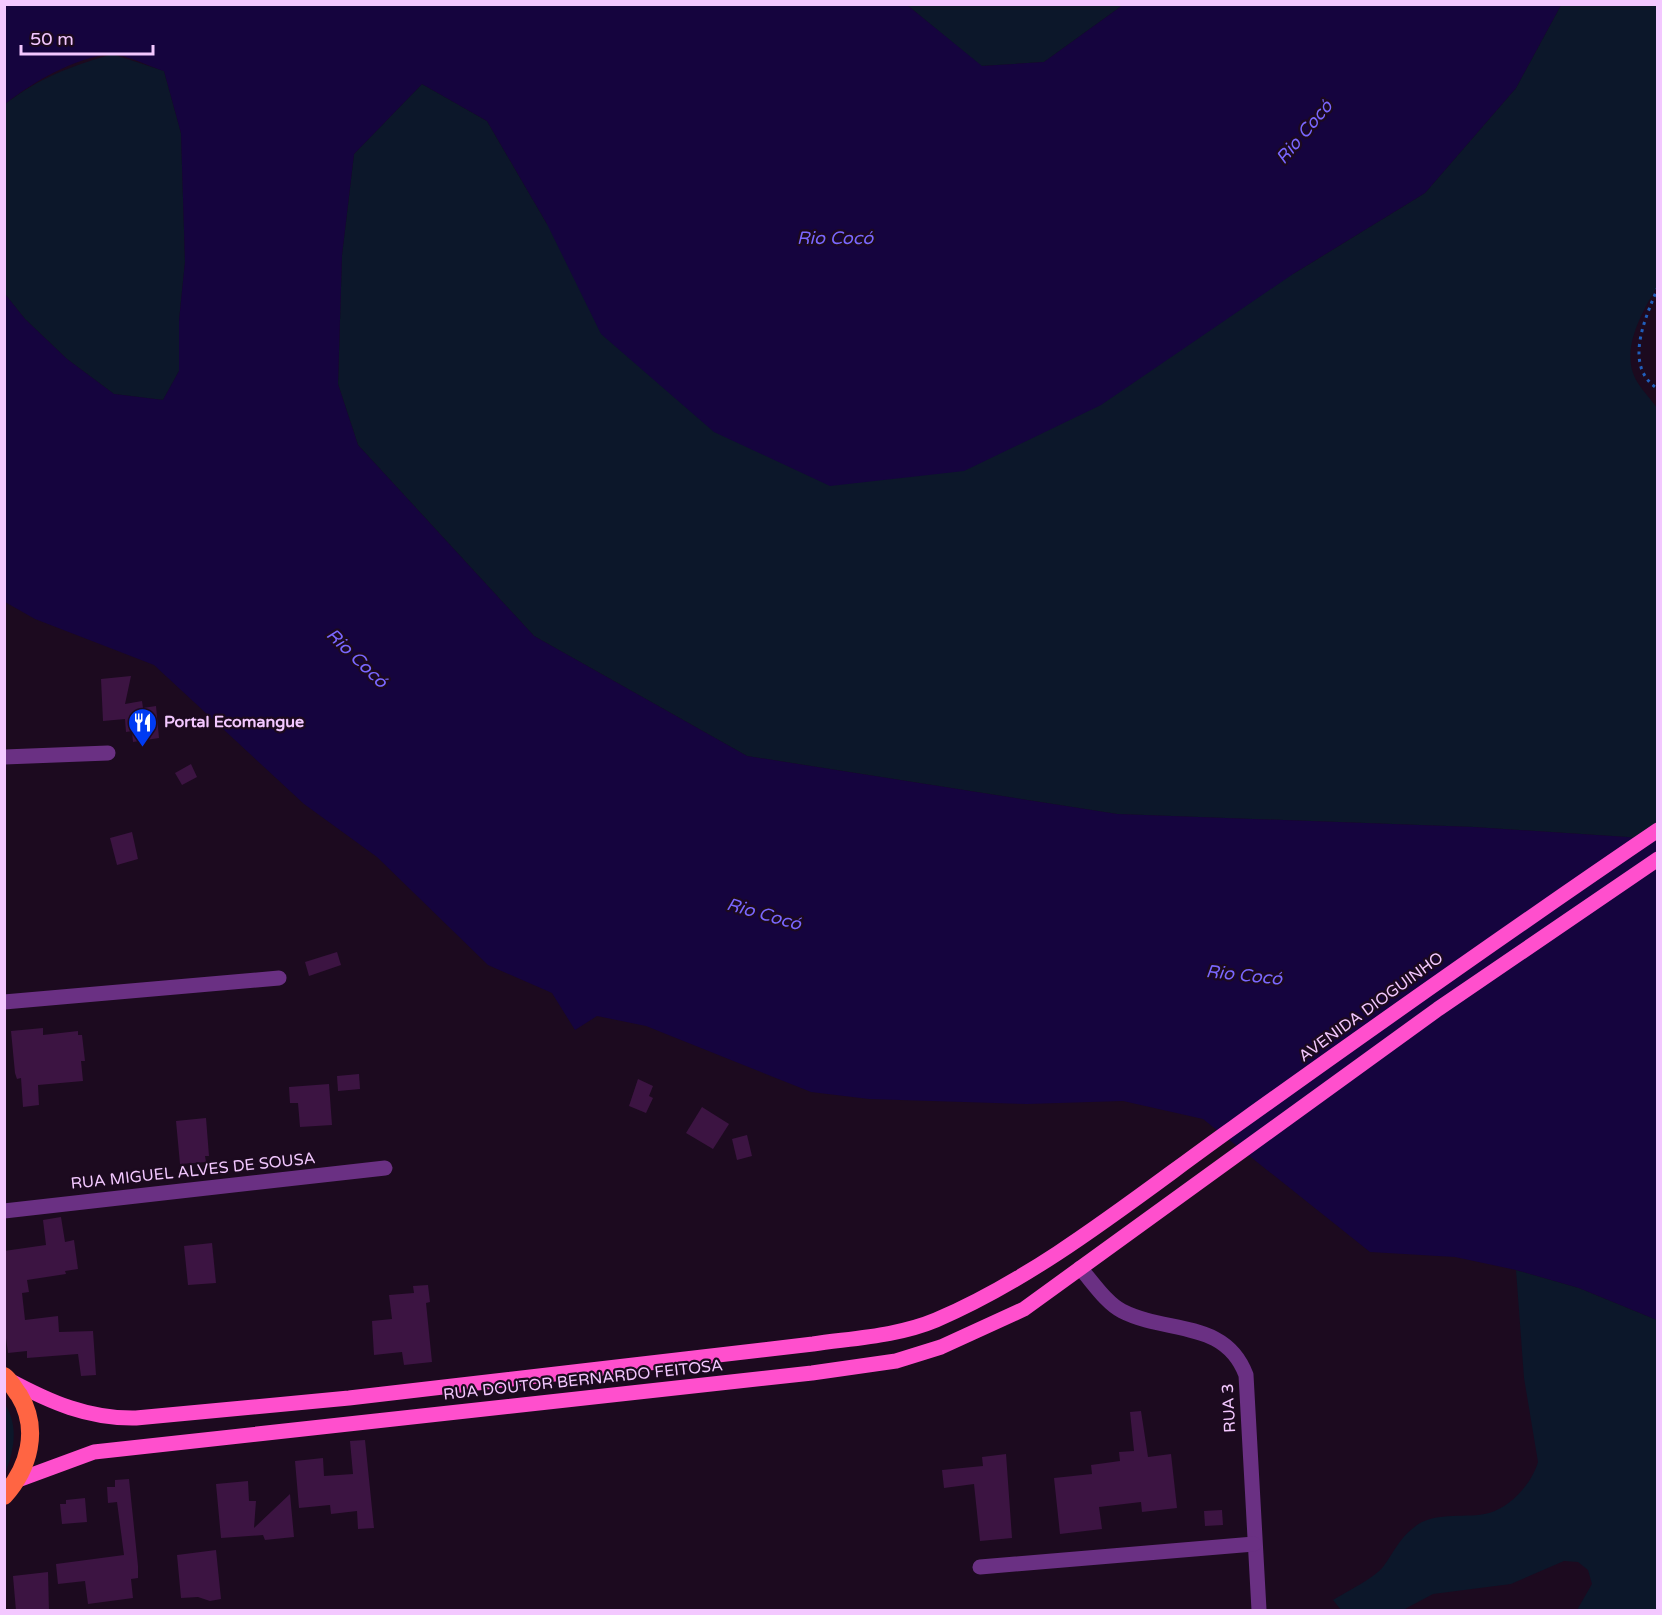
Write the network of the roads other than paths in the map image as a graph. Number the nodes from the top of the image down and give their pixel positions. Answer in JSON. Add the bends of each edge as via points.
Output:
{"nodes":[{"id":1,"x":108,"y":753,"type":"dead end"},
{"id":2,"x":4,"y":757,"type":"edge"},
{"id":3,"x":1658,"y":830,"type":"edge"},
{"id":4,"x":1658,"y":859,"type":"edge"},
{"id":5,"x":279,"y":978,"type":"dead end"},
{"id":6,"x":4,"y":1002,"type":"edge"},
{"id":7,"x":385,"y":1168,"type":"dead end"},
{"id":8,"x":4,"y":1211,"type":"edge"},
{"id":9,"x":1108,"y":1217,"type":"joint"},
{"id":10,"x":1080,"y":1268,"type":"junction"},
{"id":11,"x":7,"y":1378,"type":"edge"},
{"id":12,"x":9,"y":1492,"type":"edge"},
{"id":13,"x":1254,"y":1544,"type":"junction"},
{"id":14,"x":980,"y":1567,"type":"dead end"},
{"id":15,"x":1259,"y":1611,"type":"edge"}],
"edges":[{"from":1,"to":2,"type":"street"},
{"from":3,"to":9,"type":"main road","name":"AVENIDA DIOGUINHO","via":[[1446,975]]},
{"from":4,"to":10,"type":"main road","name":"RUA DOUTOR BERNARDO FEITOSA","via":[[1438,1009]]},
{"from":5,"to":6,"type":"street"},
{"from":7,"to":8,"type":"street","name":"RUA MIGUEL ALVES DE SOUSA"},
{"from":9,"to":11,"type":"main road","name":"RUA DOUTOR BERNARDO FEITOSA","via":[[980,1300],[933,1322],[889,1333],[349,1398],[136,1418],[110,1418],[72,1410]]},
{"from":10,"to":12,"type":"main road","name":"RUA DOUTOR BERNARDO FEITOSA","via":[[998,1323],[896,1361],[105,1450],[72,1458]]},
{"from":10,"to":13,"type":"street","name":"RUA 3","via":[[1119,1309],[1216,1337],[1240,1360],[1246,1375]]},
{"from":11,"to":12,"type":"highway","via":[[24,1404],[30,1430],[28,1456]]},
{"from":13,"to":14,"type":"street"},
{"from":13,"to":15,"type":"street","name":"RUA 3"}]}
